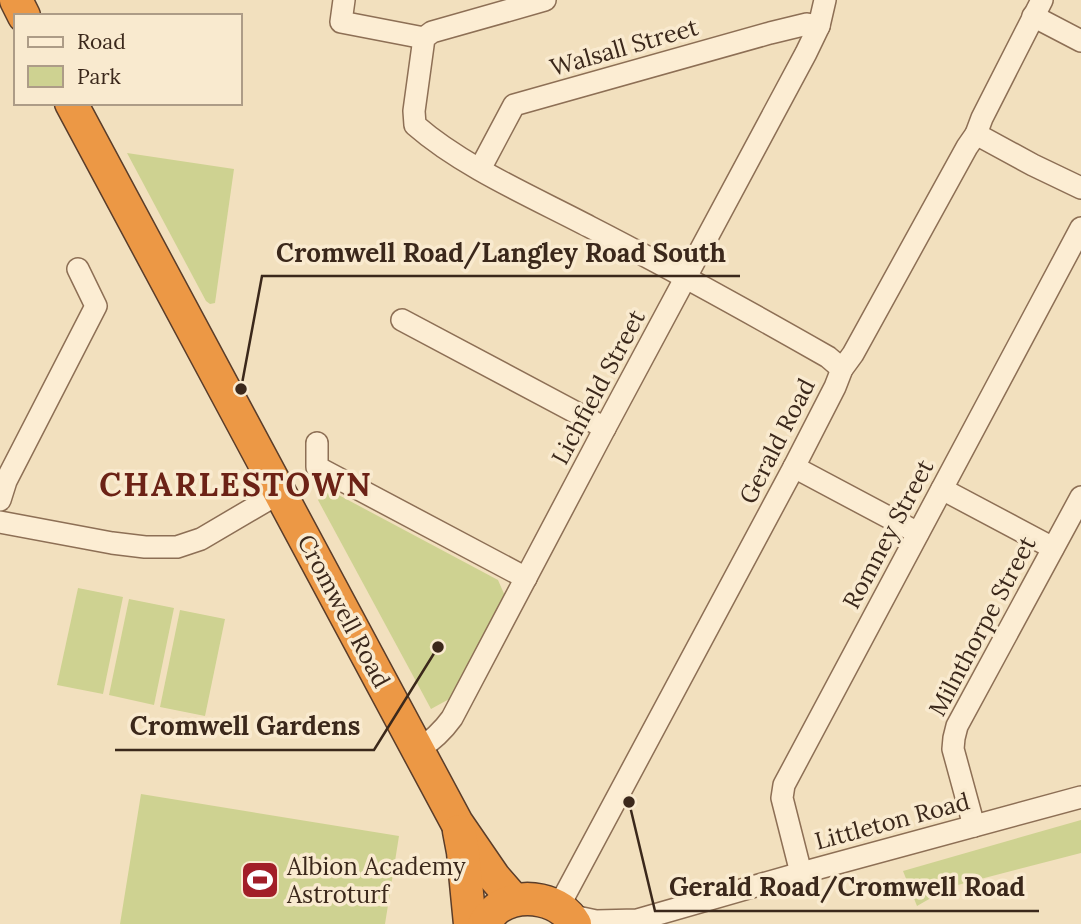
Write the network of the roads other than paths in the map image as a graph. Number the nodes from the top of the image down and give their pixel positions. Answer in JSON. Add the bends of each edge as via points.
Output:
{"nodes":[{"id":1,"x":344,"y":0,"type":"edge"},
{"id":2,"x":545,"y":0,"type":"edge"},
{"id":3,"x":825,"y":0,"type":"edge"},
{"id":4,"x":1038,"y":8,"type":"edge"},
{"id":5,"x":819,"y":26,"type":"junction"},
{"id":6,"x":424,"y":38,"type":"junction"},
{"id":7,"x":1081,"y":41,"type":"edge"},
{"id":8,"x":72,"y":105,"type":"edge"},
{"id":9,"x":976,"y":134,"type":"junction"},
{"id":10,"x":480,"y":169,"type":"junction"},
{"id":11,"x":1081,"y":188,"type":"edge"},
{"id":12,"x":1081,"y":228,"type":"edge"},
{"id":13,"x":78,"y":269,"type":"dead end"},
{"id":14,"x":686,"y":277,"type":"junction"},
{"id":15,"x":402,"y":320,"type":"dead end"},
{"id":16,"x":842,"y":369,"type":"junction"},
{"id":17,"x":605,"y":428,"type":"junction"},
{"id":18,"x":317,"y":443,"type":"dead end"},
{"id":19,"x":794,"y":467,"type":"junction"},
{"id":20,"x":942,"y":489,"type":"junction"},
{"id":21,"x":281,"y":492,"type":"junction"},
{"id":22,"x":1081,"y":496,"type":"edge"},
{"id":23,"x":0,"y":500,"type":"edge"},
{"id":24,"x":0,"y":522,"type":"edge"},
{"id":25,"x":918,"y":534,"type":"junction"},
{"id":26,"x":1053,"y":548,"type":"junction"},
{"id":27,"x":526,"y":579,"type":"junction"},
{"id":28,"x":418,"y":750,"type":"junction"},
{"id":29,"x":1081,"y":797,"type":"edge"},
{"id":30,"x":457,"y":823,"type":"junction"},
{"id":31,"x":974,"y":826,"type":"junction"},
{"id":32,"x":801,"y":873,"type":"junction"},
{"id":33,"x":514,"y":900,"type":"junction"},
{"id":34,"x":567,"y":915,"type":"edge"},
{"id":35,"x":635,"y":922,"type":"edge"},
{"id":36,"x":470,"y":924,"type":"edge"},
{"id":37,"x":484,"y":924,"type":"edge"}],
"edges":[{"from":1,"to":6,"type":"street","via":[[341,22]]},
{"from":2,"to":6,"type":"street"},
{"from":3,"to":5,"type":"street","name":"Lichfield Street"},
{"from":4,"to":7,"type":"street"},
{"from":4,"to":9,"type":"street","name":"Gerald Road"},
{"from":5,"to":10,"type":"street","name":"Walsall Street","via":[[807,24],[770,33],[514,104]]},
{"from":5,"to":14,"type":"street","name":"Lichfield Street"},
{"from":6,"to":10,"type":"street","via":[[415,125]]},
{"from":8,"to":21,"type":"highway","name":"Cromwell Road"},
{"from":9,"to":11,"type":"street"},
{"from":9,"to":16,"type":"street","name":"Gerald Road"},
{"from":10,"to":14,"type":"street"},
{"from":12,"to":20,"type":"street","name":"Romney Street"},
{"from":13,"to":23,"type":"street","via":[[96,306]]},
{"from":14,"to":16,"type":"street"},
{"from":14,"to":17,"type":"street","name":"Lichfield Street"},
{"from":15,"to":17,"type":"street"},
{"from":16,"to":19,"type":"street","name":"Gerald Road"},
{"from":17,"to":27,"type":"street","name":"Lichfield Street"},
{"from":18,"to":27,"type":"street","via":[[317,467]]},
{"from":19,"to":25,"type":"street"},
{"from":19,"to":34,"type":"street","name":"Gerald Road"},
{"from":20,"to":25,"type":"street","name":"Romney Street"},
{"from":20,"to":26,"type":"street"},
{"from":21,"to":24,"type":"street","via":[[177,548],[112,543]]},
{"from":21,"to":28,"type":"highway","name":"Cromwell Road"},
{"from":22,"to":26,"type":"street","name":"Milnthorpe Street"},
{"from":25,"to":32,"type":"street","name":"Romney Street","via":[[784,785],[782,798]]},
{"from":26,"to":31,"type":"street","name":"Milnthorpe Street","via":[[957,726],[953,749]]},
{"from":27,"to":28,"type":"street","name":"Lichfield Street","via":[[452,719]]},
{"from":28,"to":30,"type":"highway","name":"Cromwell Road"},
{"from":29,"to":31,"type":"street","name":"Littleton Road"},
{"from":30,"to":33,"type":"highway","name":"Cromwell Road"},
{"from":30,"to":36,"type":"highway","name":"Cromwell Road"},
{"from":31,"to":32,"type":"street","name":"Littleton Road"},
{"from":32,"to":35,"type":"street","name":"Littleton Road"},
{"from":33,"to":34,"type":"highway","via":[[540,899]]},
{"from":33,"to":37,"type":"highway","via":[[497,909]]},
{"from":34,"to":35,"type":"street","name":"Littleton Road"}]}
